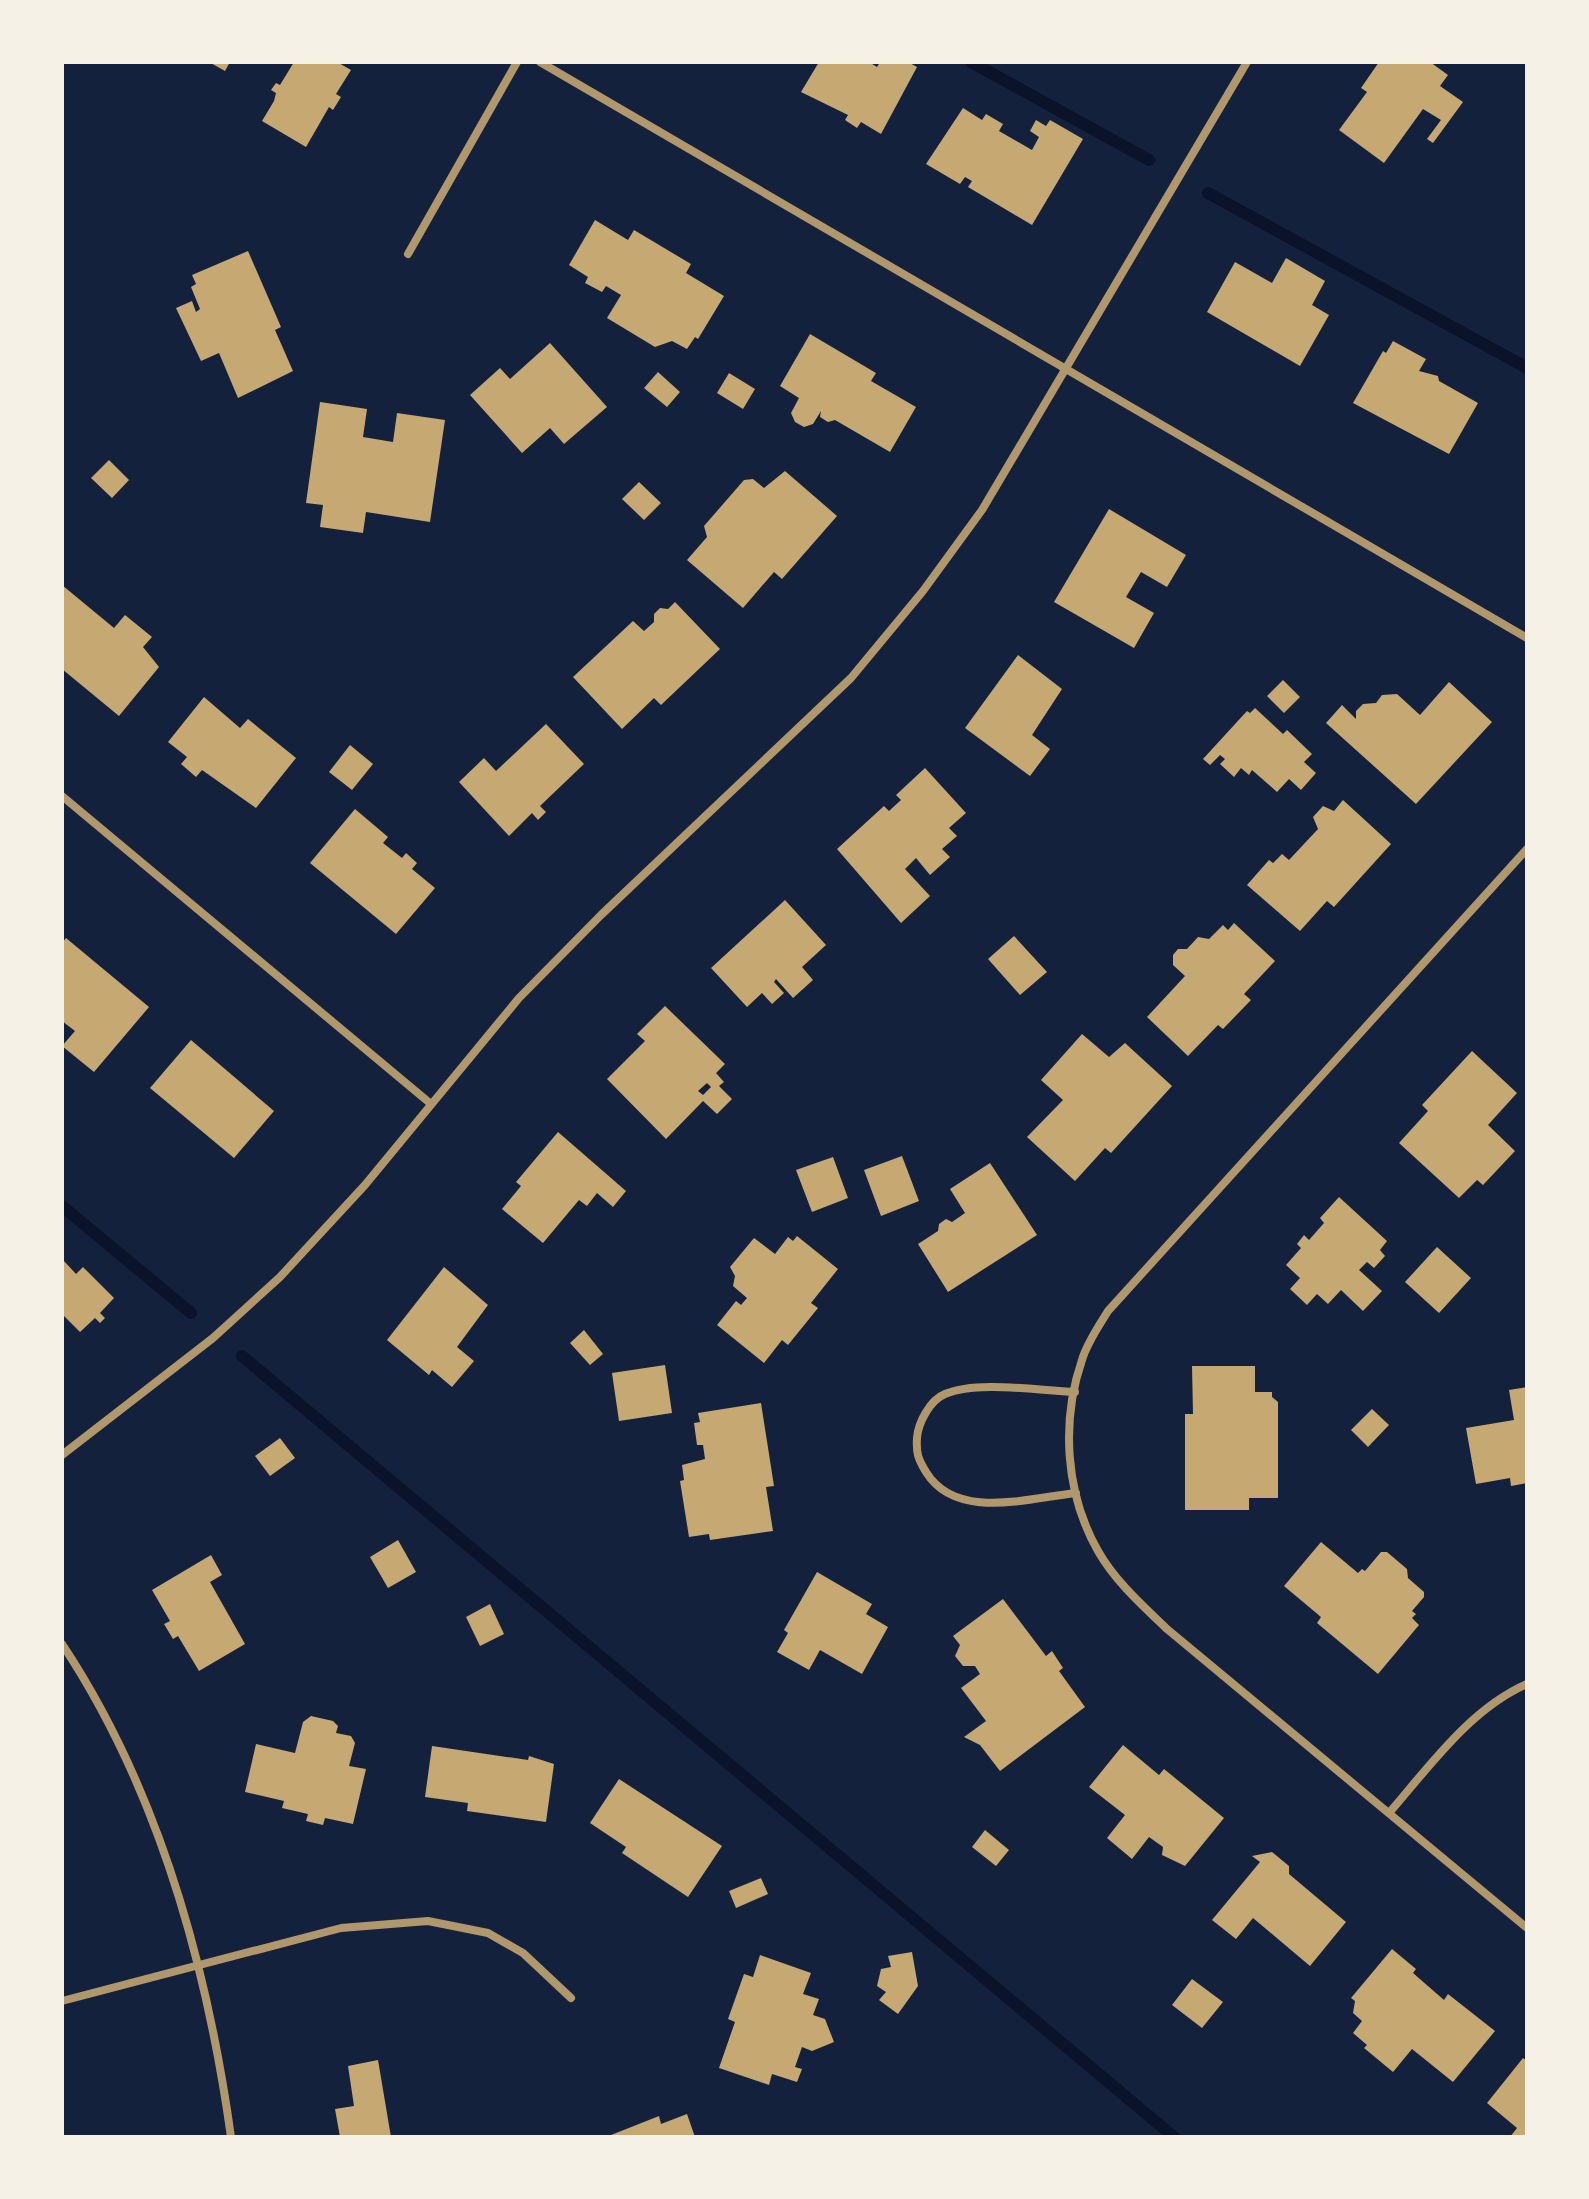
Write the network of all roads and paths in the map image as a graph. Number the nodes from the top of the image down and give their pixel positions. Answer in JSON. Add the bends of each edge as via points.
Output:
{"nodes":[{"id":1,"x":517,"y":62,"type":"edge"},
{"id":2,"x":540,"y":62,"type":"edge"},
{"id":3,"x":1247,"y":62,"type":"edge"},
{"id":4,"x":408,"y":254,"type":"dead end"},
{"id":5,"x":1067,"y":368,"type":"junction"},
{"id":6,"x":1527,"y":638,"type":"edge"},
{"id":7,"x":62,"y":796,"type":"edge"},
{"id":8,"x":1527,"y":849,"type":"edge"},
{"id":9,"x":431,"y":1104,"type":"junction"},
{"id":10,"x":1075,"y":1392,"type":"junction"},
{"id":11,"x":62,"y":1455,"type":"edge"},
{"id":12,"x":1076,"y":1493,"type":"junction"},
{"id":13,"x":62,"y":1644,"type":"edge"},
{"id":14,"x":1527,"y":1684,"type":"edge"},
{"id":15,"x":1389,"y":1813,"type":"junction"},
{"id":16,"x":1527,"y":1928,"type":"edge"},
{"id":17,"x":199,"y":1965,"type":"junction"},
{"id":18,"x":571,"y":1998,"type":"dead end"},
{"id":19,"x":62,"y":2001,"type":"edge"},
{"id":20,"x":231,"y":2137,"type":"edge"}],
"edges":[{"from":1,"to":4,"type":"street"},
{"from":2,"to":5,"type":"street"},
{"from":3,"to":5,"type":"street"},
{"from":5,"to":6,"type":"street"},
{"from":5,"to":9,"type":"street","via":[[982,510],[851,678],[540,977]]},
{"from":7,"to":9,"type":"street"},
{"from":8,"to":10,"type":"street","via":[[1108,1311],[1082,1358]]},
{"from":9,"to":11,"type":"street","via":[[280,1277],[213,1338]]},
{"from":10,"to":12,"type":"street","via":[[1067,1439]]},
{"from":10,"to":12,"type":"street","via":[[975,1388],[943,1394],[918,1423],[916,1455],[933,1483],[954,1498],[987,1503]]},
{"from":12,"to":15,"type":"street","via":[[1097,1550],[1124,1587],[1167,1629]]},
{"from":13,"to":17,"type":"street","via":[[85,1679],[147,1807]]},
{"from":14,"to":15,"type":"street","via":[[1487,1708]]},
{"from":15,"to":16,"type":"street"},
{"from":17,"to":18,"type":"street","via":[[341,1928],[428,1921],[488,1933],[523,1953]]},
{"from":17,"to":19,"type":"street"},
{"from":17,"to":20,"type":"street"}]}
